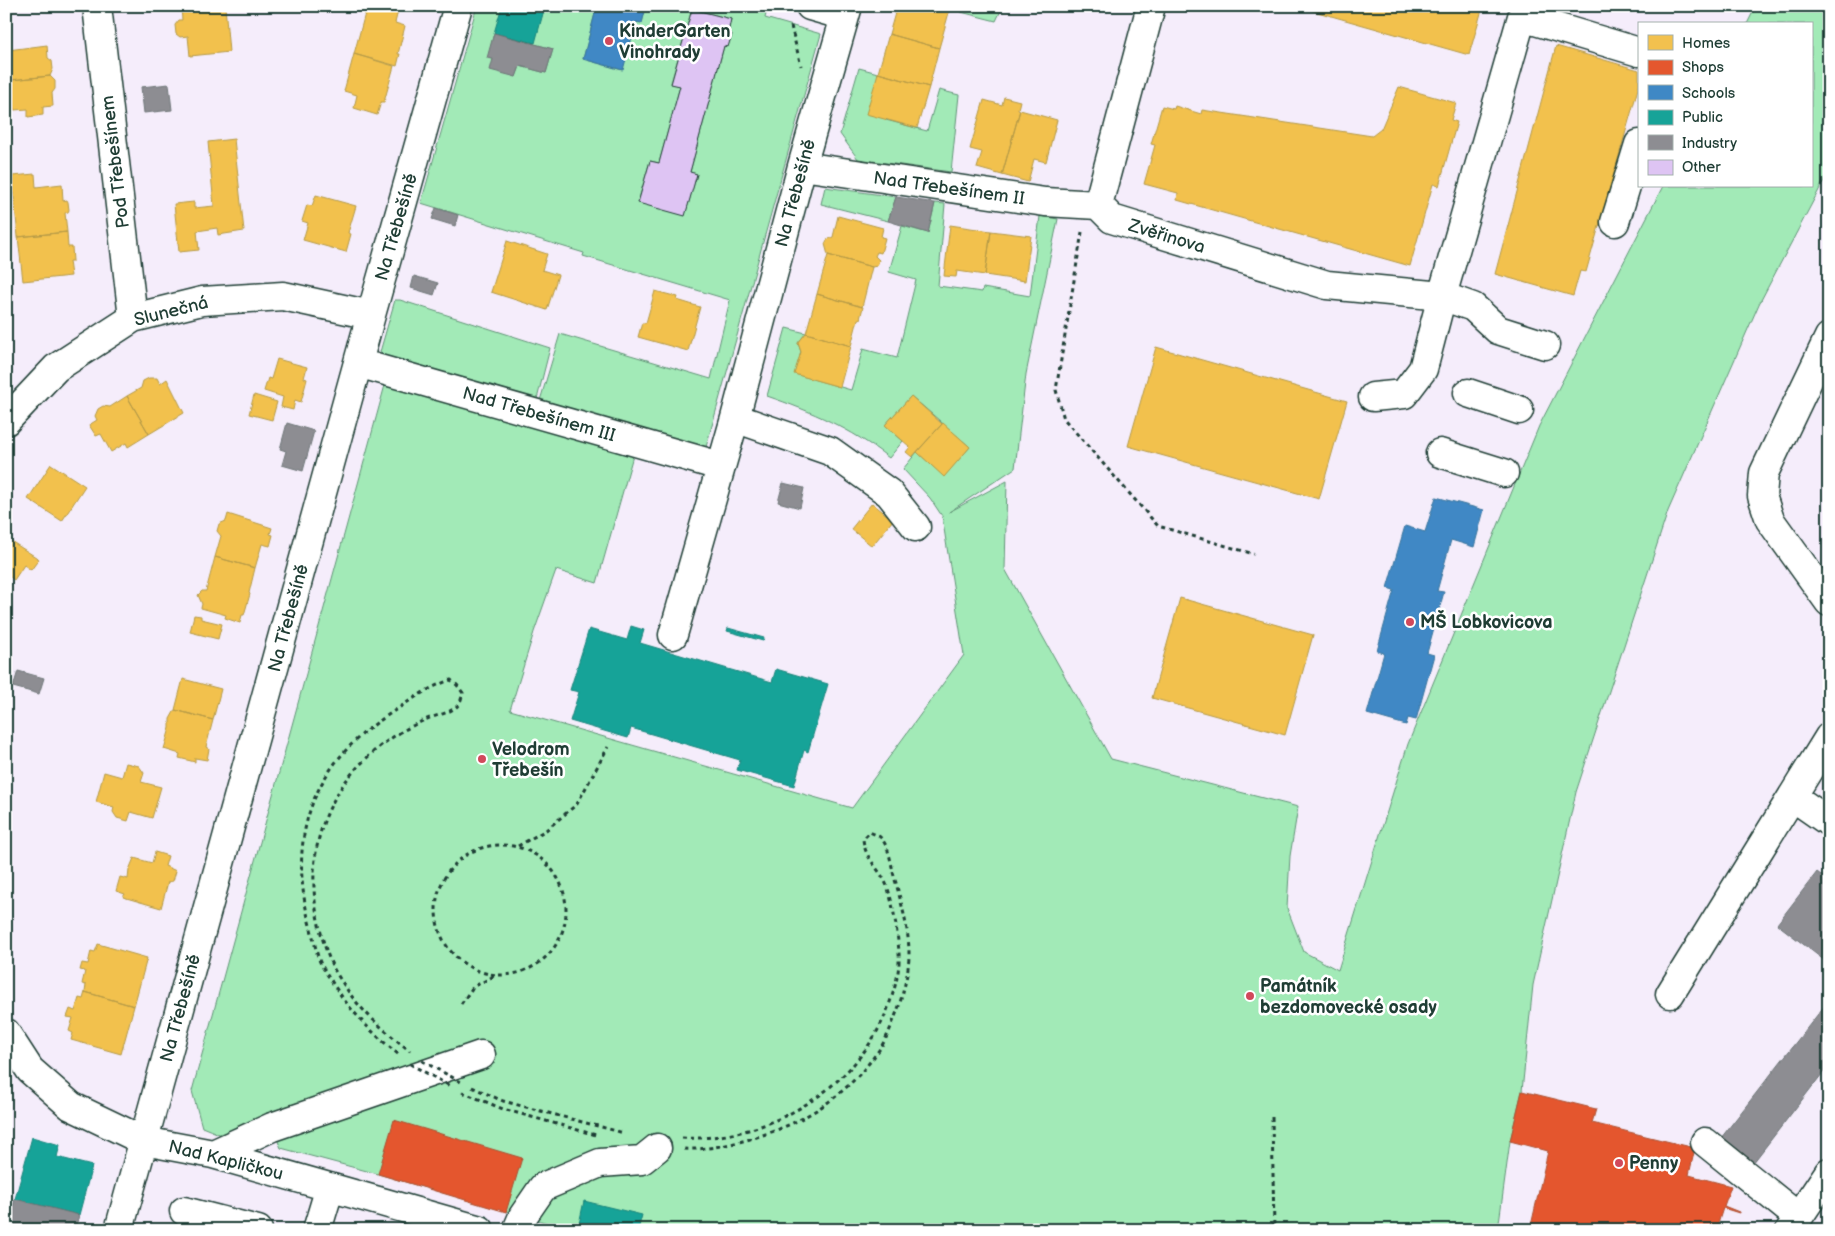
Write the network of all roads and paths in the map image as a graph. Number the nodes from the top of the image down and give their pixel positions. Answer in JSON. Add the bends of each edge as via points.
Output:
{"nodes":[{"id":1,"x":97,"y":6,"type":"edge"},
{"id":2,"x":458,"y":6,"type":"edge"},
{"id":3,"x":810,"y":6,"type":"edge"},
{"id":4,"x":1151,"y":6,"type":"edge"},
{"id":5,"x":847,"y":11,"type":"edge"},
{"id":6,"x":1524,"y":11,"type":"edge"},
{"id":7,"x":790,"y":25,"type":"dead end"},
{"id":8,"x":1638,"y":52,"type":"edge"},
{"id":9,"x":821,"y":100,"type":"junction"},
{"id":10,"x":1638,"y":147,"type":"edge"},
{"id":11,"x":802,"y":166,"type":"junction"},
{"id":12,"x":1092,"y":204,"type":"junction"},
{"id":13,"x":1615,"y":222,"type":"dead end"},
{"id":14,"x":1442,"y":296,"type":"junction"},
{"id":15,"x":371,"y":315,"type":"junction"},
{"id":16,"x":133,"y":318,"type":"junction"},
{"id":17,"x":1829,"y":336,"type":"edge"},
{"id":18,"x":1545,"y":345,"type":"dead end"},
{"id":19,"x":358,"y":363,"type":"junction"},
{"id":20,"x":1468,"y":393,"type":"dead end"},
{"id":21,"x":1373,"y":398,"type":"dead end"},
{"id":22,"x":1520,"y":410,"type":"dead end"},
{"id":23,"x":735,"y":418,"type":"junction"},
{"id":24,"x":6,"y":421,"type":"edge"},
{"id":25,"x":1440,"y":453,"type":"dead end"},
{"id":26,"x":720,"y":466,"type":"junction"},
{"id":27,"x":1504,"y":473,"type":"dead end"},
{"id":28,"x":916,"y":528,"type":"dead end"},
{"id":29,"x":1254,"y":554,"type":"dead end"},
{"id":30,"x":1825,"y":586,"type":"edge"},
{"id":31,"x":672,"y":635,"type":"dead end"},
{"id":32,"x":1829,"y":738,"type":"edge"},
{"id":33,"x":608,"y":747,"type":"dead end"},
{"id":34,"x":1793,"y":797,"type":"junction"},
{"id":35,"x":1829,"y":822,"type":"edge"},
{"id":36,"x":517,"y":846,"type":"junction"},
{"id":37,"x":496,"y":975,"type":"junction"},
{"id":38,"x":1670,"y":994,"type":"dead end"},
{"id":39,"x":461,"y":1004,"type":"dead end"},
{"id":40,"x":6,"y":1033,"type":"edge"},
{"id":41,"x":481,"y":1056,"type":"dead end"},
{"id":42,"x":1272,"y":1117,"type":"dead end"},
{"id":43,"x":627,"y":1134,"type":"dead end"},
{"id":44,"x":598,"y":1135,"type":"dead end"},
{"id":45,"x":144,"y":1141,"type":"junction"},
{"id":46,"x":1705,"y":1142,"type":"dead end"},
{"id":47,"x":669,"y":1143,"type":"junction"},
{"id":48,"x":213,"y":1154,"type":"junction"},
{"id":49,"x":1829,"y":1172,"type":"edge"},
{"id":50,"x":330,"y":1187,"type":"junction"},
{"id":51,"x":184,"y":1211,"type":"dead end"},
{"id":52,"x":1794,"y":1223,"type":"edge"},
{"id":53,"x":119,"y":1230,"type":"edge"},
{"id":54,"x":258,"y":1230,"type":"edge"},
{"id":55,"x":318,"y":1230,"type":"edge"},
{"id":56,"x":480,"y":1230,"type":"edge"},
{"id":57,"x":517,"y":1230,"type":"edge"},
{"id":58,"x":1274,"y":1230,"type":"edge"}],
"edges":[{"from":1,"to":16,"type":"street","name":"Pod Třebešínem"},
{"from":2,"to":15,"type":"street","name":"Na Třebešíně"},
{"from":3,"to":5,"type":"street"},
{"from":4,"to":12,"type":"street"},
{"from":5,"to":9,"type":"street","name":"Na Třebešíně"},
{"from":6,"to":8,"type":"street"},
{"from":6,"to":14,"type":"street"},
{"from":7,"to":9,"type":"path","via":[[807,84]]},
{"from":9,"to":11,"type":"street","name":"Na Třebešíně"},
{"from":10,"to":13,"type":"street"},
{"from":11,"to":12,"type":"street","name":"Nad Třebešínem II","via":[[1045,202]]},
{"from":11,"to":23,"type":"street","name":"Na Třebešíně"},
{"from":12,"to":14,"type":"street","name":"Zvěřinova","via":[[1112,219],[1326,285]]},
{"from":12,"to":29,"type":"path","via":[[1056,390],[1064,419],[1158,526]]},
{"from":14,"to":18,"type":"street","name":"Zvěřinova","via":[[1473,307],[1498,330]]},
{"from":14,"to":21,"type":"street","via":[[1423,370],[1404,394]]},
{"from":15,"to":16,"type":"street","name":"Slunečná","via":[[282,296],[202,301]]},
{"from":15,"to":19,"type":"street","name":"Na Třebešíně"},
{"from":16,"to":24,"type":"street","name":"Slunečná","via":[[56,368]]},
{"from":17,"to":30,"type":"street","via":[[1764,473],[1762,496],[1770,520]]},
{"from":19,"to":26,"type":"street","name":"Nad Třebešínem III"},
{"from":19,"to":45,"type":"street","name":"Na Třebešíně"},
{"from":20,"to":22,"type":"street"},
{"from":23,"to":26,"type":"street","name":"Na Třebešíně"},
{"from":23,"to":28,"type":"street","via":[[830,451],[889,493]]},
{"from":25,"to":27,"type":"street"},
{"from":26,"to":31,"type":"street","name":"Na Třebešíně"},
{"from":32,"to":34,"type":"street"},
{"from":33,"to":36,"type":"path","via":[[577,804],[546,830]]},
{"from":34,"to":35,"type":"street"},
{"from":34,"to":38,"type":"street"},
{"from":36,"to":37,"type":"path","via":[[537,854],[553,869],[563,888],[567,909],[563,930],[553,949],[538,964],[518,973]]},
{"from":36,"to":37,"type":"path","via":[[496,844],[475,850],[457,861],[444,879],[437,899],[437,921],[448,947],[457,958],[475,970]]},
{"from":37,"to":39,"type":"path","via":[[473,986]]},
{"from":40,"to":45,"type":"street","name":"Nad Kapličkou","via":[[30,1070],[71,1106]]},
{"from":41,"to":48,"type":"street","via":[[272,1127]]},
{"from":42,"to":58,"type":"path"},
{"from":43,"to":44,"type":"path","bridge":true,"via":[[503,1101],[422,1061],[371,1017],[351,995],[329,959],[316,914],[313,879],[315,848],[323,821],[336,796],[371,754],[424,720],[460,704],[462,693],[457,685],[451,680],[439,684],[357,737],[337,758],[319,786],[308,814],[300,877],[306,915],[320,963],[344,1001],[370,1032],[410,1064],[503,1109]]},
{"from":45,"to":48,"type":"street","name":"Nad Kapličkou"},
{"from":45,"to":53,"type":"street","name":"Na Třebešíně"},
{"from":46,"to":52,"type":"street"},
{"from":47,"to":47,"type":"path","via":[[732,1134],[767,1124],[797,1110],[843,1075],[868,1046],[883,1022],[896,986],[899,954],[887,885],[864,850],[863,839],[870,832],[880,837],[887,849],[904,913],[909,954],[905,988],[877,1052],[852,1082],[795,1123],[736,1143],[699,1150]]},
{"from":47,"to":57,"type":"street","via":[[642,1160],[600,1163],[543,1187]]},
{"from":48,"to":50,"type":"street","name":"Nad Kapličkou"},
{"from":49,"to":52,"type":"street"},
{"from":50,"to":55,"type":"street"},
{"from":50,"to":56,"type":"street","name":"Nad Kapličkou"},
{"from":51,"to":54,"type":"street"}]}
